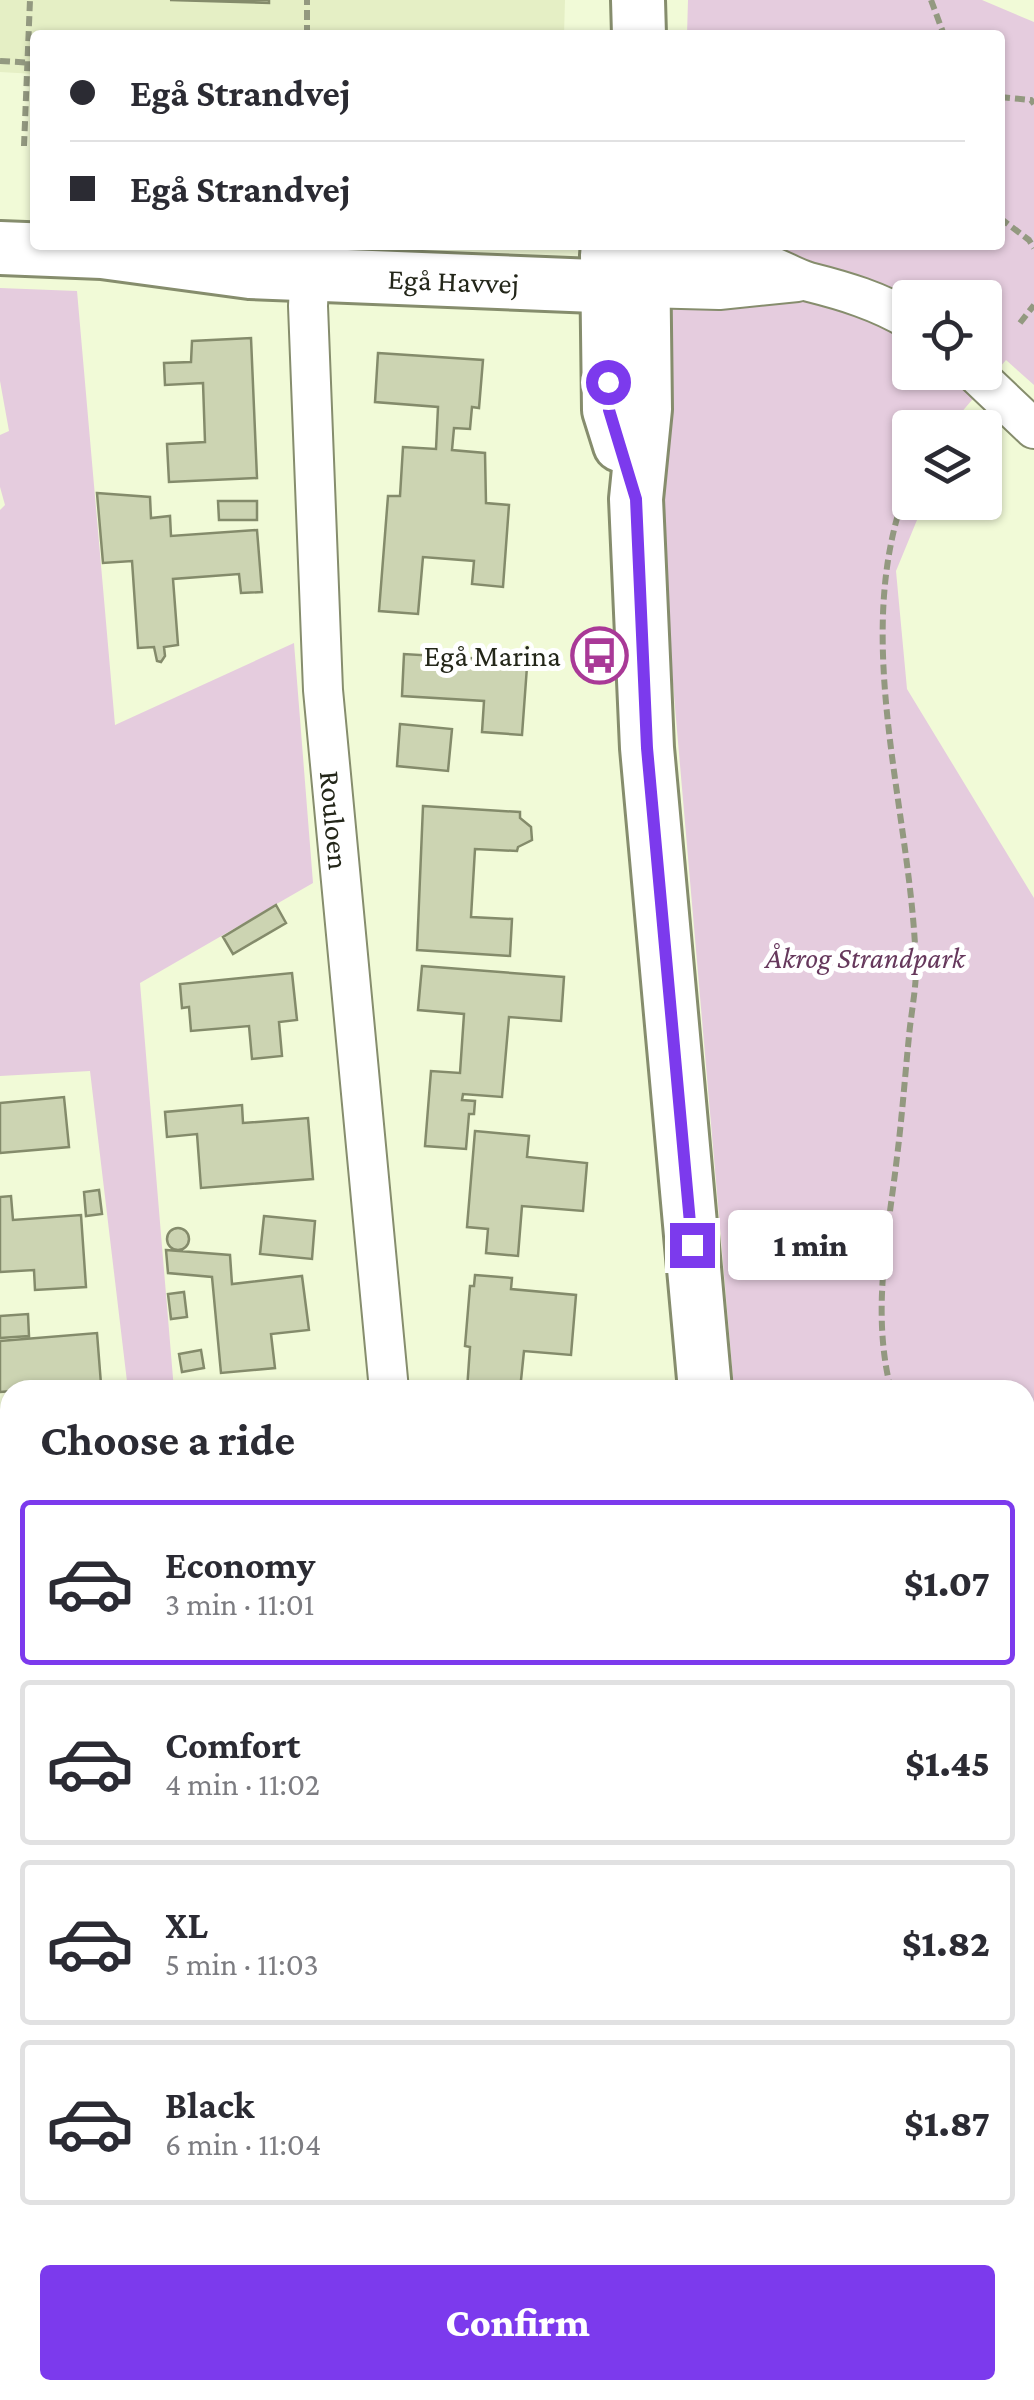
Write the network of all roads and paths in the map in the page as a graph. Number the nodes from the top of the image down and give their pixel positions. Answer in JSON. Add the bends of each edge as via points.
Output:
{"nodes":[{"id":1,"x":30,"y":0,"type":"edge"},
{"id":2,"x":307,"y":0,"type":"edge"},
{"id":3,"x":606,"y":0,"type":"edge"},
{"id":4,"x":638,"y":0,"type":"edge"},
{"id":5,"x":931,"y":0,"type":"edge"},
{"id":6,"x":30,"y":30,"type":"edge"},
{"id":7,"x":307,"y":30,"type":"edge"},
{"id":8,"x":607,"y":30,"type":"edge"},
{"id":9,"x":639,"y":30,"type":"edge"},
{"id":10,"x":942,"y":30,"type":"edge"},
{"id":11,"x":0,"y":61,"type":"edge"},
{"id":12,"x":30,"y":62,"type":"edge"},
{"id":13,"x":30,"y":74,"type":"edge"},
{"id":14,"x":1005,"y":97,"type":"edge"},
{"id":15,"x":1034,"y":104,"type":"edge"},
{"id":16,"x":24,"y":146,"type":"dead end"},
{"id":17,"x":1005,"y":222,"type":"edge"},
{"id":18,"x":0,"y":248,"type":"edge"},
{"id":19,"x":1034,"y":248,"type":"edge"},
{"id":20,"x":30,"y":249,"type":"edge"},
{"id":21,"x":51,"y":250,"type":"edge"},
{"id":22,"x":141,"y":250,"type":"edge"},
{"id":23,"x":466,"y":250,"type":"edge"},
{"id":24,"x":510,"y":250,"type":"edge"},
{"id":25,"x":102,"y":252,"type":"junction"},
{"id":26,"x":297,"y":255,"type":"edge"},
{"id":27,"x":625,"y":262,"type":"edge"},
{"id":28,"x":1034,"y":305,"type":"edge"},
{"id":29,"x":892,"y":311,"type":"edge"},
{"id":30,"x":1020,"y":323,"type":"dead end"},
{"id":31,"x":993,"y":390,"type":"edge"},
{"id":32,"x":1034,"y":429,"type":"edge"},
{"id":33,"x":896,"y":520,"type":"edge"},
{"id":34,"x":388,"y":1380,"type":"edge"},
{"id":35,"x":704,"y":1380,"type":"edge"},
{"id":36,"x":889,"y":1380,"type":"edge"}],
"edges":[{"from":1,"to":6,"type":"path"},
{"from":2,"to":7,"type":"path"},
{"from":3,"to":8,"type":"street"},
{"from":4,"to":9,"type":"street"},
{"from":5,"to":10,"type":"path"},
{"from":11,"to":12,"type":"path"},
{"from":13,"to":16,"type":"path"},
{"from":14,"to":15,"type":"path"},
{"from":17,"to":19,"type":"path"},
{"from":18,"to":20,"type":"street","name":"Egå Havvej"},
{"from":21,"to":25,"type":"street","name":"Egå Havvej"},
{"from":22,"to":25,"type":"street","name":"Egå Havvej"},
{"from":23,"to":26,"type":"street","name":"Egå Havvej"},
{"from":24,"to":27,"type":"street","name":"Egå Havvej"},
{"from":25,"to":26,"type":"street","name":"Egå Havvej","via":[[250,272]]},
{"from":26,"to":27,"type":"street","name":"Egå Havvej"},
{"from":26,"to":34,"type":"street","name":"Rouloen","via":[[324,690]]},
{"from":27,"to":29,"type":"street","name":"Egå Havvej","via":[[719,290],[804,281]]},
{"from":27,"to":35,"type":"street","via":[[609,410],[636,499],[647,748]]},
{"from":28,"to":30,"type":"path"},
{"from":31,"to":32,"type":"street"},
{"from":33,"to":36,"type":"path","via":[[885,566],[882,654],[916,970],[880,1280]]}]}
